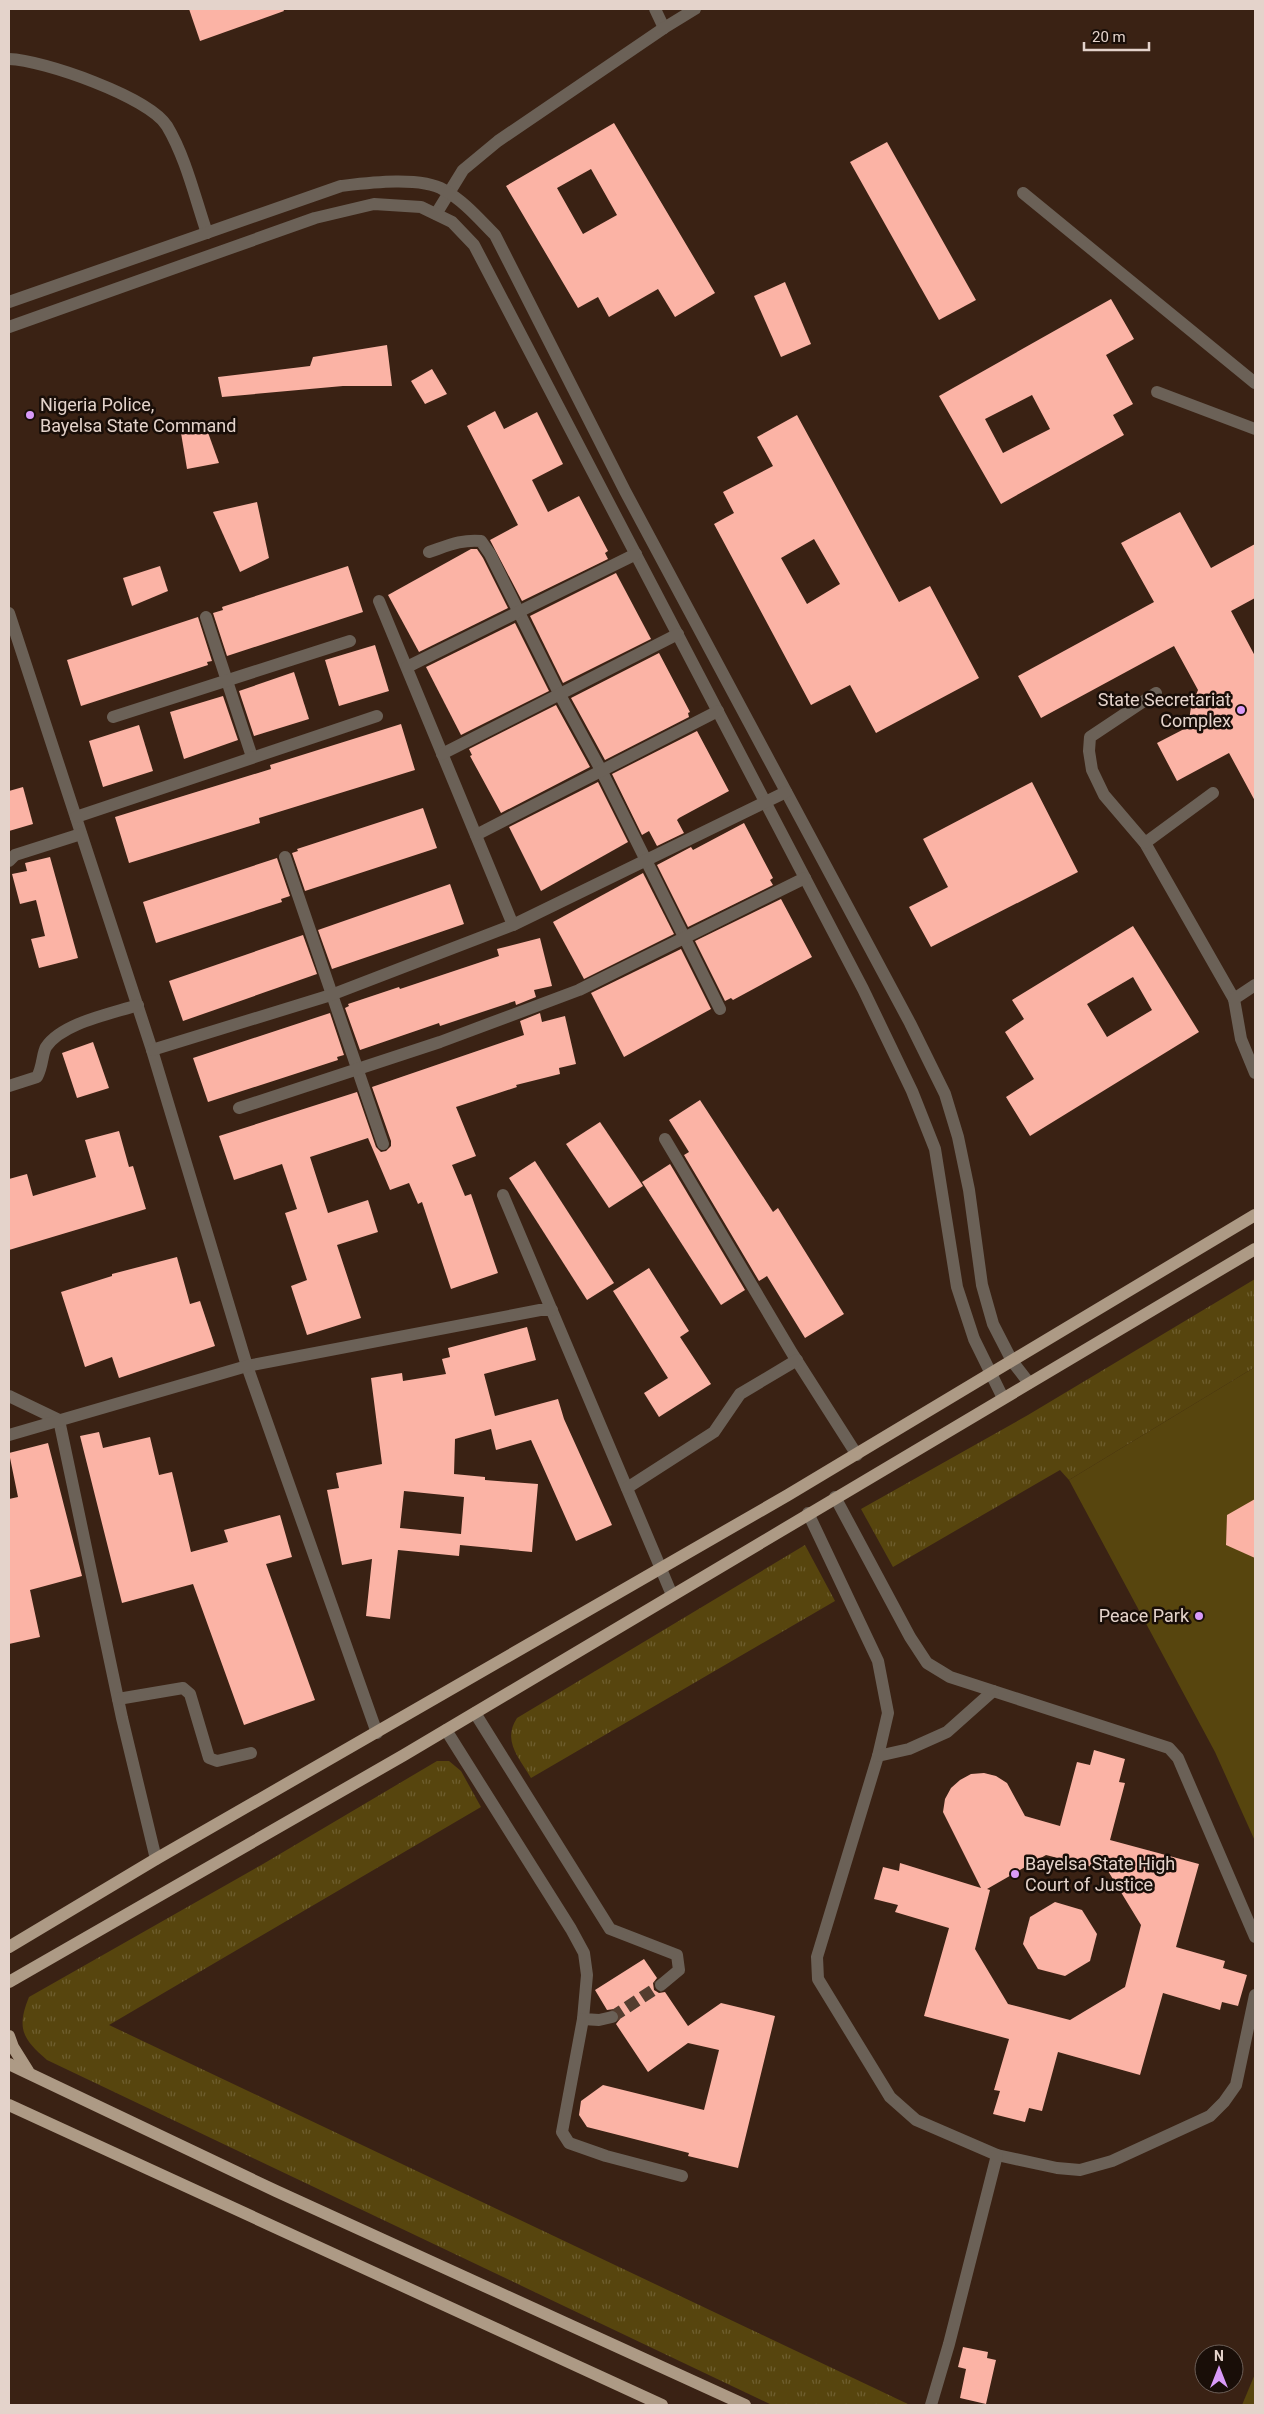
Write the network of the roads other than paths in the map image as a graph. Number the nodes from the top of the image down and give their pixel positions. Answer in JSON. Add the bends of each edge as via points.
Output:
{"nodes":[{"id":1,"x":656,"y":9,"type":"edge"},
{"id":2,"x":695,"y":9,"type":"edge"},
{"id":3,"x":664,"y":28,"type":"junction"},
{"id":4,"x":9,"y":59,"type":"edge"},
{"id":5,"x":448,"y":192,"type":"junction"},
{"id":6,"x":1023,"y":192,"type":"dead end"},
{"id":7,"x":436,"y":214,"type":"junction"},
{"id":8,"x":207,"y":233,"type":"junction"},
{"id":9,"x":9,"y":302,"type":"edge"},
{"id":10,"x":9,"y":327,"type":"edge"},
{"id":11,"x":1255,"y":383,"type":"edge"},
{"id":12,"x":1157,"y":392,"type":"dead end"},
{"id":13,"x":1255,"y":429,"type":"edge"},
{"id":14,"x":429,"y":552,"type":"dead end"},
{"id":15,"x":636,"y":554,"type":"junction"},
{"id":16,"x":379,"y":601,"type":"dead end"},
{"id":17,"x":519,"y":612,"type":"junction"},
{"id":18,"x":9,"y":613,"type":"edge"},
{"id":19,"x":206,"y":617,"type":"dead end"},
{"id":20,"x":678,"y":634,"type":"junction"},
{"id":21,"x":350,"y":641,"type":"dead end"},
{"id":22,"x":407,"y":667,"type":"junction"},
{"id":23,"x":228,"y":682,"type":"junction"},
{"id":24,"x":560,"y":694,"type":"junction"},
{"id":25,"x":1156,"y":694,"type":"dead end"},
{"id":26,"x":718,"y":711,"type":"junction"},
{"id":27,"x":377,"y":716,"type":"dead end"},
{"id":28,"x":113,"y":717,"type":"dead end"},
{"id":29,"x":442,"y":754,"type":"junction"},
{"id":30,"x":252,"y":757,"type":"junction"},
{"id":31,"x":602,"y":770,"type":"junction"},
{"id":32,"x":786,"y":792,"type":"junction"},
{"id":33,"x":1214,"y":793,"type":"dead end"},
{"id":34,"x":765,"y":801,"type":"junction"},
{"id":35,"x":76,"y":817,"type":"junction"},
{"id":36,"x":81,"y":834,"type":"junction"},
{"id":37,"x":476,"y":834,"type":"junction"},
{"id":38,"x":1145,"y":844,"type":"junction"},
{"id":39,"x":285,"y":857,"type":"dead end"},
{"id":40,"x":645,"y":860,"type":"junction"},
{"id":41,"x":9,"y":861,"type":"edge"},
{"id":42,"x":805,"y":878,"type":"junction"},
{"id":43,"x":513,"y":925,"type":"junction"},
{"id":44,"x":684,"y":938,"type":"junction"},
{"id":45,"x":1255,"y":985,"type":"edge"},
{"id":46,"x":331,"y":995,"type":"junction"},
{"id":47,"x":1234,"y":999,"type":"junction"},
{"id":48,"x":138,"y":1005,"type":"junction"},
{"id":49,"x":720,"y":1009,"type":"dead end"},
{"id":50,"x":152,"y":1050,"type":"junction"},
{"id":51,"x":357,"y":1070,"type":"junction"},
{"id":52,"x":1255,"y":1073,"type":"edge"},
{"id":53,"x":9,"y":1086,"type":"edge"},
{"id":54,"x":239,"y":1108,"type":"dead end"},
{"id":55,"x":665,"y":1140,"type":"dead end"},
{"id":56,"x":383,"y":1144,"type":"dead end"},
{"id":57,"x":503,"y":1195,"type":"dead end"},
{"id":58,"x":1255,"y":1215,"type":"edge"},
{"id":59,"x":1255,"y":1249,"type":"edge"},
{"id":60,"x":552,"y":1310,"type":"junction"},
{"id":61,"x":797,"y":1360,"type":"junction"},
{"id":62,"x":1012,"y":1361,"type":"junction"},
{"id":63,"x":247,"y":1366,"type":"junction"},
{"id":64,"x":990,"y":1375,"type":"junction"},
{"id":65,"x":1029,"y":1383,"type":"junction"},
{"id":66,"x":9,"y":1396,"type":"edge"},
{"id":67,"x":1003,"y":1398,"type":"junction"},
{"id":68,"x":59,"y":1420,"type":"junction"},
{"id":69,"x":9,"y":1434,"type":"edge"},
{"id":70,"x":857,"y":1455,"type":"junction"},
{"id":71,"x":626,"y":1488,"type":"junction"},
{"id":72,"x":835,"y":1497,"type":"junction"},
{"id":73,"x":808,"y":1513,"type":"junction"},
{"id":74,"x":660,"y":1570,"type":"junction"},
{"id":75,"x":672,"y":1595,"type":"junction"},
{"id":76,"x":993,"y":1692,"type":"junction"},
{"id":77,"x":118,"y":1699,"type":"junction"},
{"id":78,"x":475,"y":1713,"type":"junction"},
{"id":79,"x":446,"y":1730,"type":"junction"},
{"id":80,"x":377,"y":1733,"type":"junction"},
{"id":81,"x":251,"y":1753,"type":"dead end"},
{"id":82,"x":878,"y":1756,"type":"junction"},
{"id":83,"x":156,"y":1859,"type":"junction"},
{"id":84,"x":1255,"y":1937,"type":"edge"},
{"id":85,"x":9,"y":1947,"type":"edge"},
{"id":86,"x":9,"y":1982,"type":"edge"},
{"id":87,"x":661,"y":1985,"type":"tunnel mouth"},
{"id":88,"x":1255,"y":1995,"type":"edge"},
{"id":89,"x":612,"y":2017,"type":"tunnel mouth"},
{"id":90,"x":583,"y":2019,"type":"junction"},
{"id":91,"x":9,"y":2036,"type":"edge"},
{"id":92,"x":9,"y":2064,"type":"edge"},
{"id":93,"x":28,"y":2071,"type":"junction"},
{"id":94,"x":9,"y":2105,"type":"edge"},
{"id":95,"x":997,"y":2155,"type":"junction"},
{"id":96,"x":682,"y":2176,"type":"dead end"},
{"id":97,"x":662,"y":2405,"type":"edge"},
{"id":98,"x":745,"y":2405,"type":"edge"},
{"id":99,"x":931,"y":2405,"type":"edge"}],
"edges":[{"from":1,"to":3,"type":"street"},
{"from":2,"to":3,"type":"street"},
{"from":3,"to":5,"type":"street","via":[[498,141],[462,170]]},
{"from":4,"to":8,"type":"street","via":[[49,66],[131,98],[166,125],[184,165]]},
{"from":5,"to":7,"type":"street"},
{"from":5,"to":8,"type":"street","via":[[409,182],[342,186]]},
{"from":5,"to":32,"type":"street","via":[[468,206],[495,235]]},
{"from":6,"to":11,"type":"street"},
{"from":7,"to":10,"type":"street","via":[[421,207],[374,204],[315,218]]},
{"from":7,"to":15,"type":"street","via":[[452,222],[474,245]]},
{"from":8,"to":9,"type":"street"},
{"from":12,"to":13,"type":"street"},
{"from":14,"to":17,"type":"street","via":[[459,541],[481,541]]},
{"from":15,"to":17,"type":"street"},
{"from":15,"to":20,"type":"street"},
{"from":16,"to":22,"type":"street"},
{"from":17,"to":22,"type":"street"},
{"from":17,"to":24,"type":"street"},
{"from":18,"to":35,"type":"street"},
{"from":19,"to":23,"type":"street"},
{"from":20,"to":24,"type":"street"},
{"from":20,"to":26,"type":"street"},
{"from":21,"to":23,"type":"street"},
{"from":22,"to":29,"type":"street"},
{"from":23,"to":28,"type":"street"},
{"from":23,"to":30,"type":"street"},
{"from":24,"to":29,"type":"street"},
{"from":24,"to":31,"type":"street"},
{"from":25,"to":38,"type":"street","via":[[1090,737],[1092,770],[1104,794]]},
{"from":26,"to":31,"type":"street"},
{"from":26,"to":34,"type":"street"},
{"from":27,"to":30,"type":"street"},
{"from":29,"to":37,"type":"street"},
{"from":30,"to":35,"type":"street"},
{"from":31,"to":37,"type":"street"},
{"from":31,"to":40,"type":"street"},
{"from":32,"to":34,"type":"street"},
{"from":32,"to":62,"type":"street","via":[[945,1094],[969,1190],[982,1285],[993,1324]]},
{"from":33,"to":38,"type":"street"},
{"from":34,"to":40,"type":"street"},
{"from":34,"to":42,"type":"street"},
{"from":35,"to":36,"type":"street"},
{"from":36,"to":41,"type":"street","via":[[15,855]]},
{"from":36,"to":48,"type":"street"},
{"from":37,"to":43,"type":"street"},
{"from":38,"to":47,"type":"street"},
{"from":39,"to":46,"type":"street"},
{"from":40,"to":43,"type":"street"},
{"from":40,"to":44,"type":"street"},
{"from":42,"to":44,"type":"street"},
{"from":42,"to":64,"type":"street","via":[[912,1090],[934,1149],[957,1286]]},
{"from":43,"to":46,"type":"street"},
{"from":44,"to":49,"type":"street"},
{"from":44,"to":51,"type":"street","via":[[579,990]]},
{"from":45,"to":47,"type":"street"},
{"from":46,"to":50,"type":"street"},
{"from":46,"to":51,"type":"street"},
{"from":47,"to":52,"type":"street","via":[[1241,1039]]},
{"from":48,"to":50,"type":"street"},
{"from":48,"to":53,"type":"street","via":[[64,1030],[44,1050],[37,1077]]},
{"from":50,"to":63,"type":"street"},
{"from":51,"to":54,"type":"street"},
{"from":51,"to":56,"type":"street"},
{"from":55,"to":61,"type":"street"},
{"from":57,"to":60,"type":"street"},
{"from":58,"to":62,"type":"main road"},
{"from":59,"to":65,"type":"main road"},
{"from":60,"to":63,"type":"street"},
{"from":60,"to":71,"type":"street"},
{"from":61,"to":70,"type":"street"},
{"from":61,"to":71,"type":"street","via":[[740,1394],[714,1432]]},
{"from":62,"to":64,"type":"main road"},
{"from":62,"to":65,"type":"street"},
{"from":63,"to":68,"type":"street"},
{"from":63,"to":80,"type":"street"},
{"from":64,"to":67,"type":"street"},
{"from":64,"to":70,"type":"main road"},
{"from":65,"to":67,"type":"main road"},
{"from":66,"to":68,"type":"street"},
{"from":67,"to":72,"type":"main road"},
{"from":68,"to":69,"type":"street"},
{"from":68,"to":77,"type":"street"},
{"from":70,"to":74,"type":"main road"},
{"from":71,"to":74,"type":"street"},
{"from":72,"to":73,"type":"main road"},
{"from":72,"to":76,"type":"street","via":[[927,1663],[950,1677]]},
{"from":73,"to":75,"type":"main road"},
{"from":73,"to":82,"type":"street","via":[[878,1662],[888,1712]]},
{"from":74,"to":75,"type":"street"},
{"from":74,"to":80,"type":"main road"},
{"from":75,"to":78,"type":"main road"},
{"from":76,"to":82,"type":"street","via":[[947,1732],[909,1749]]},
{"from":76,"to":84,"type":"street","via":[[1169,1748],[1185,1772]]},
{"from":77,"to":81,"type":"street","via":[[183,1688],[190,1694],[209,1758],[217,1761]]},
{"from":77,"to":83,"type":"street"},
{"from":78,"to":79,"type":"main road"},
{"from":78,"to":87,"type":"street","via":[[610,1929],[677,1955],[679,1970]]},
{"from":79,"to":86,"type":"main road"},
{"from":79,"to":90,"type":"street","via":[[584,1953],[587,1975]]},
{"from":80,"to":83,"type":"main road"},
{"from":82,"to":95,"type":"street","via":[[817,1958],[818,1979],[890,2097],[916,2120]]},
{"from":83,"to":85,"type":"main road"},
{"from":88,"to":95,"type":"street","via":[[1236,2085],[1210,2116],[1112,2161],[1080,2170]]},
{"from":89,"to":90,"type":"street"},
{"from":90,"to":96,"type":"street","via":[[562,2132],[569,2143]]},
{"from":91,"to":93,"type":"main road"},
{"from":92,"to":93,"type":"main road"},
{"from":93,"to":98,"type":"main road","via":[[276,2191]]},
{"from":94,"to":97,"type":"main road"},
{"from":95,"to":99,"type":"street"}]}
